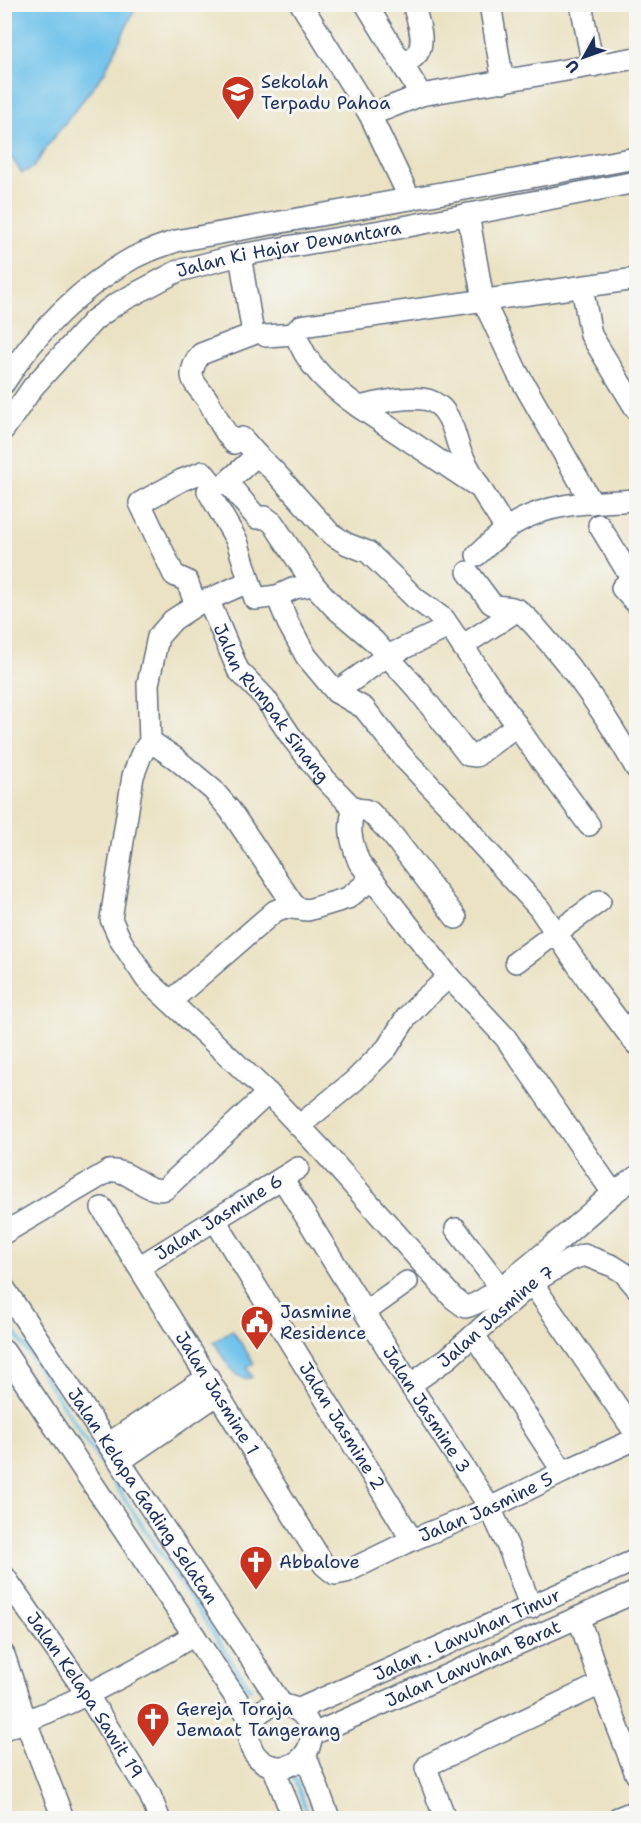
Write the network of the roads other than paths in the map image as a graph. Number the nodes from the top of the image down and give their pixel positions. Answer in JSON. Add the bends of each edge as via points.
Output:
{"nodes":[{"id":1,"x":301,"y":4,"type":"edge"},
{"id":2,"x":366,"y":4,"type":"edge"},
{"id":3,"x":413,"y":4,"type":"edge"},
{"id":4,"x":490,"y":4,"type":"edge"},
{"id":5,"x":581,"y":4,"type":"edge"},
{"id":6,"x":636,"y":58,"type":"edge"},
{"id":7,"x":402,"y":63,"type":"junction"},
{"id":8,"x":593,"y":66,"type":"junction"},
{"id":9,"x":503,"y":82,"type":"junction"},
{"id":10,"x":421,"y":95,"type":"junction"},
{"id":11,"x":370,"y":115,"type":"junction"},
{"id":12,"x":636,"y":158,"type":"edge"},
{"id":13,"x":636,"y":182,"type":"edge"},
{"id":14,"x":410,"y":199,"type":"junction"},
{"id":15,"x":468,"y":214,"type":"junction"},
{"id":16,"x":240,"y":255,"type":"junction"},
{"id":17,"x":636,"y":279,"type":"edge"},
{"id":18,"x":582,"y":287,"type":"junction"},
{"id":19,"x":483,"y":300,"type":"junction"},
{"id":20,"x":295,"y":334,"type":"junction"},
{"id":21,"x":266,"y":336,"type":"dead end"},
{"id":22,"x":4,"y":383,"type":"edge"},
{"id":23,"x":359,"y":407,"type":"junction"},
{"id":24,"x":636,"y":409,"type":"edge"},
{"id":25,"x":4,"y":429,"type":"edge"},
{"id":26,"x":257,"y":455,"type":"junction"},
{"id":27,"x":221,"y":484,"type":"junction"},
{"id":28,"x":478,"y":486,"type":"junction"},
{"id":29,"x":636,"y":500,"type":"edge"},
{"id":30,"x":592,"y":503,"type":"junction"},
{"id":31,"x":599,"y":525,"type":"dead end"},
{"id":32,"x":507,"y":529,"type":"junction"},
{"id":33,"x":249,"y":582,"type":"junction"},
{"id":34,"x":314,"y":585,"type":"junction"},
{"id":35,"x":277,"y":596,"type":"junction"},
{"id":36,"x":202,"y":602,"type":"junction"},
{"id":37,"x":636,"y":603,"type":"edge"},
{"id":38,"x":518,"y":610,"type":"junction"},
{"id":39,"x":449,"y":627,"type":"junction"},
{"id":40,"x":462,"y":646,"type":"junction"},
{"id":41,"x":387,"y":656,"type":"junction"},
{"id":42,"x":336,"y":692,"type":"junction"},
{"id":43,"x":517,"y":725,"type":"junction"},
{"id":44,"x":150,"y":741,"type":"junction"},
{"id":45,"x":636,"y":768,"type":"edge"},
{"id":46,"x":354,"y":809,"type":"junction"},
{"id":47,"x":589,"y":825,"type":"dead end"},
{"id":48,"x":372,"y":879,"type":"junction"},
{"id":49,"x":600,"y":901,"type":"dead end"},
{"id":50,"x":296,"y":907,"type":"junction"},
{"id":51,"x":456,"y":918,"type":"dead end"},
{"id":52,"x":556,"y":932,"type":"junction"},
{"id":53,"x":516,"y":962,"type":"dead end"},
{"id":54,"x":449,"y":977,"type":"junction"},
{"id":55,"x":171,"y":1001,"type":"junction"},
{"id":56,"x":636,"y":1044,"type":"edge"},
{"id":57,"x":268,"y":1093,"type":"junction"},
{"id":58,"x":299,"y":1126,"type":"junction"},
{"id":59,"x":290,"y":1173,"type":"joint"},
{"id":60,"x":636,"y":1178,"type":"edge"},
{"id":61,"x":613,"y":1193,"type":"junction"},
{"id":62,"x":102,"y":1208,"type":"dead end"},
{"id":63,"x":215,"y":1220,"type":"junction"},
{"id":64,"x":456,"y":1229,"type":"dead end"},
{"id":65,"x":4,"y":1233,"type":"edge"},
{"id":66,"x":139,"y":1267,"type":"junction"},
{"id":67,"x":407,"y":1282,"type":"dead end"},
{"id":68,"x":532,"y":1283,"type":"junction"},
{"id":69,"x":500,"y":1287,"type":"junction"},
{"id":70,"x":636,"y":1287,"type":"edge"},
{"id":71,"x":4,"y":1288,"type":"edge"},
{"id":72,"x":365,"y":1312,"type":"junction"},
{"id":73,"x":474,"y":1335,"type":"junction"},
{"id":74,"x":4,"y":1351,"type":"edge"},
{"id":75,"x":410,"y":1385,"type":"junction"},
{"id":76,"x":213,"y":1386,"type":"junction"},
{"id":77,"x":636,"y":1436,"type":"edge"},
{"id":78,"x":114,"y":1452,"type":"junction"},
{"id":79,"x":563,"y":1472,"type":"junction"},
{"id":80,"x":490,"y":1508,"type":"junction"},
{"id":81,"x":412,"y":1540,"type":"junction"},
{"id":82,"x":636,"y":1560,"type":"edge"},
{"id":83,"x":334,"y":1574,"type":"joint"},
{"id":84,"x":4,"y":1576,"type":"edge"},
{"id":85,"x":636,"y":1592,"type":"edge"},
{"id":86,"x":531,"y":1608,"type":"junction"},
{"id":87,"x":579,"y":1618,"type":"junction"},
{"id":88,"x":194,"y":1635,"type":"junction"},
{"id":89,"x":4,"y":1655,"type":"edge"},
{"id":90,"x":601,"y":1684,"type":"junction"},
{"id":91,"x":87,"y":1694,"type":"junction"},
{"id":92,"x":290,"y":1708,"type":"junction"},
{"id":93,"x":27,"y":1722,"type":"junction"},
{"id":94,"x":252,"y":1722,"type":"junction"},
{"id":95,"x":4,"y":1729,"type":"edge"},
{"id":96,"x":308,"y":1744,"type":"junction"},
{"id":97,"x":273,"y":1766,"type":"junction"},
{"id":98,"x":636,"y":1773,"type":"edge"},
{"id":99,"x":636,"y":1811,"type":"edge"},
{"id":100,"x":63,"y":1818,"type":"edge"},
{"id":101,"x":159,"y":1818,"type":"edge"},
{"id":102,"x":293,"y":1818,"type":"edge"},
{"id":103,"x":329,"y":1818,"type":"edge"},
{"id":104,"x":445,"y":1818,"type":"edge"},
{"id":105,"x":618,"y":1818,"type":"edge"}],
"edges":[{"from":1,"to":11,"type":"street"},
{"from":2,"to":7,"type":"street"},
{"from":3,"to":7,"type":"street","via":[[421,46],[416,55]]},
{"from":4,"to":9,"type":"street"},
{"from":5,"to":8,"type":"street"},
{"from":6,"to":8,"type":"street"},
{"from":7,"to":10,"type":"street"},
{"from":8,"to":9,"type":"street"},
{"from":9,"to":10,"type":"street"},
{"from":10,"to":11,"type":"street"},
{"from":11,"to":14,"type":"street"},
{"from":12,"to":14,"type":"street","name":"Jalan Ki Hajar Dewantara"},
{"from":13,"to":15,"type":"street","name":"Jalan Ki Hajar Dewantara"},
{"from":14,"to":22,"type":"street","name":"Jalan Ki Hajar Dewantara","via":[[207,234],[136,256],[70,302]]},
{"from":15,"to":16,"type":"street","name":"Jalan Ki Hajar Dewantara"},
{"from":15,"to":19,"type":"street"},
{"from":16,"to":25,"type":"street","name":"Jalan Ki Hajar Dewantara","via":[[178,271],[109,309],[51,365]]},
{"from":16,"to":26,"type":"street","via":[[253,334],[201,354],[192,373],[222,430],[234,443],[242,438]]},
{"from":17,"to":18,"type":"street"},
{"from":18,"to":19,"type":"street"},
{"from":18,"to":24,"type":"street","via":[[591,335]]},
{"from":19,"to":20,"type":"street","via":[[301,326]]},
{"from":19,"to":30,"type":"street","via":[[517,372]]},
{"from":20,"to":21,"type":"street"},
{"from":20,"to":23,"type":"street","via":[[315,371]]},
{"from":23,"to":28,"type":"street"},
{"from":23,"to":28,"type":"street","via":[[414,399],[438,406],[446,414]]},
{"from":26,"to":27,"type":"street"},
{"from":26,"to":39,"type":"street","via":[[330,533],[368,552]]},
{"from":27,"to":33,"type":"street","via":[[208,491],[237,541]]},
{"from":27,"to":34,"type":"street","via":[[257,518],[268,518],[273,523]]},
{"from":27,"to":36,"type":"street","name":"Jalan Rumpak Sinang","via":[[203,472],[140,503],[174,575],[187,581]]},
{"from":28,"to":32,"type":"street"},
{"from":29,"to":30,"type":"street"},
{"from":30,"to":32,"type":"street","via":[[543,511]]},
{"from":31,"to":37,"type":"street","via":[[630,576],[622,588]]},
{"from":32,"to":38,"type":"street","via":[[472,563],[491,603]]},
{"from":33,"to":35,"type":"street","via":[[255,600]]},
{"from":33,"to":36,"type":"street"},
{"from":34,"to":35,"type":"street"},
{"from":34,"to":41,"type":"street"},
{"from":35,"to":42,"type":"street","via":[[306,656]]},
{"from":36,"to":44,"type":"street","via":[[173,620],[158,637],[148,684]]},
{"from":36,"to":46,"type":"street","name":"Jalan Rumpak Sinang","via":[[238,670],[265,698],[323,777]]},
{"from":38,"to":40,"type":"street"},
{"from":38,"to":45,"type":"street","via":[[568,664]]},
{"from":39,"to":40,"type":"street"},
{"from":39,"to":41,"type":"street"},
{"from":40,"to":43,"type":"street"},
{"from":41,"to":42,"type":"street"},
{"from":41,"to":43,"type":"street","via":[[468,755],[476,756]]},
{"from":42,"to":52,"type":"street","via":[[364,708]]},
{"from":43,"to":47,"type":"street"},
{"from":44,"to":50,"type":"street","via":[[213,790]]},
{"from":44,"to":55,"type":"street","via":[[134,776],[111,920],[146,979]]},
{"from":46,"to":48,"type":"street","via":[[350,822],[352,842],[359,862]]},
{"from":46,"to":51,"type":"street","name":"Jalan Rumpak Sinang","via":[[370,812]]},
{"from":48,"to":50,"type":"street","via":[[348,898],[308,910]]},
{"from":48,"to":54,"type":"street"},
{"from":49,"to":52,"type":"street"},
{"from":50,"to":55,"type":"street","via":[[275,911]]},
{"from":52,"to":53,"type":"street"},
{"from":52,"to":56,"type":"street"},
{"from":54,"to":58,"type":"street","via":[[423,999],[387,1048],[354,1081]]},
{"from":54,"to":61,"type":"street","via":[[505,1037]]},
{"from":55,"to":57,"type":"street"},
{"from":57,"to":58,"type":"street"},
{"from":57,"to":65,"type":"street","via":[[165,1189],[158,1191],[116,1170]]},
{"from":58,"to":69,"type":"street","via":[[461,1305],[475,1304]]},
{"from":59,"to":63,"type":"street","name":"Jalan Jasmine 6"},
{"from":59,"to":72,"type":"street","name":"Jalan Jasmine 3"},
{"from":60,"to":61,"type":"street"},
{"from":61,"to":69,"type":"street"},
{"from":62,"to":66,"type":"street","name":"Jalan Jasmine 1"},
{"from":63,"to":66,"type":"street","name":"Jalan Jasmine 6"},
{"from":63,"to":81,"type":"street","name":"Jalan Jasmine 2"},
{"from":64,"to":69,"type":"street"},
{"from":66,"to":76,"type":"street","name":"Jalan Jasmine 1"},
{"from":67,"to":72,"type":"street"},
{"from":68,"to":70,"type":"street","name":"Jalan Jasmine 7","via":[[584,1255],[613,1266]]},
{"from":68,"to":73,"type":"street","name":"Jalan Jasmine 7"},
{"from":68,"to":77,"type":"street"},
{"from":71,"to":78,"type":"street","name":"Jalan Kelapa Gading Selatan"},
{"from":72,"to":75,"type":"street","name":"Jalan Jasmine 3"},
{"from":73,"to":75,"type":"street","name":"Jalan Jasmine 7"},
{"from":73,"to":79,"type":"street"},
{"from":74,"to":88,"type":"street","name":"Jalan Kelapa Gading Selatan"},
{"from":75,"to":80,"type":"street","name":"Jalan Jasmine 3"},
{"from":76,"to":78,"type":"street"},
{"from":76,"to":83,"type":"street","name":"Jalan Jasmine 1","via":[[324,1565]]},
{"from":77,"to":79,"type":"street","name":"Jalan Jasmine 5"},
{"from":78,"to":92,"type":"street","name":"Jalan Kelapa Gading Selatan"},
{"from":79,"to":80,"type":"street","name":"Jalan Jasmine 5"},
{"from":80,"to":81,"type":"street","name":"Jalan Jasmine 5"},
{"from":80,"to":86,"type":"street","name":"Jalan Jasmine 3"},
{"from":81,"to":83,"type":"street","name":"Jalan Jasmine 5"},
{"from":82,"to":86,"type":"street","name":"Jalan . Lawuhan Timur"},
{"from":84,"to":91,"type":"street","name":"Jalan Kelapa Sawit 19"},
{"from":85,"to":87,"type":"street","name":"Jalan Lawuhan Barat"},
{"from":86,"to":92,"type":"street","name":"Jalan . Lawuhan Timur"},
{"from":87,"to":90,"type":"street"},
{"from":87,"to":96,"type":"street","name":"Jalan Lawuhan Barat"},
{"from":88,"to":91,"type":"street"},
{"from":88,"to":94,"type":"street","name":"Jalan Kelapa Gading Selatan"},
{"from":89,"to":93,"type":"street"},
{"from":90,"to":98,"type":"street"},
{"from":90,"to":104,"type":"street","via":[[428,1765]]},
{"from":91,"to":93,"type":"street"},
{"from":91,"to":101,"type":"street","name":"Jalan Kelapa Sawit 19","via":[[150,1795]]},
{"from":92,"to":94,"type":"street","via":[[265,1709]]},
{"from":92,"to":96,"type":"street","via":[[309,1725]]},
{"from":93,"to":95,"type":"street"},
{"from":93,"to":100,"type":"street"},
{"from":94,"to":97,"type":"street","via":[[252,1749],[257,1757]]},
{"from":96,"to":97,"type":"street","via":[[291,1765]]},
{"from":96,"to":103,"type":"street"},
{"from":97,"to":102,"type":"street"},
{"from":99,"to":105,"type":"street"}]}
